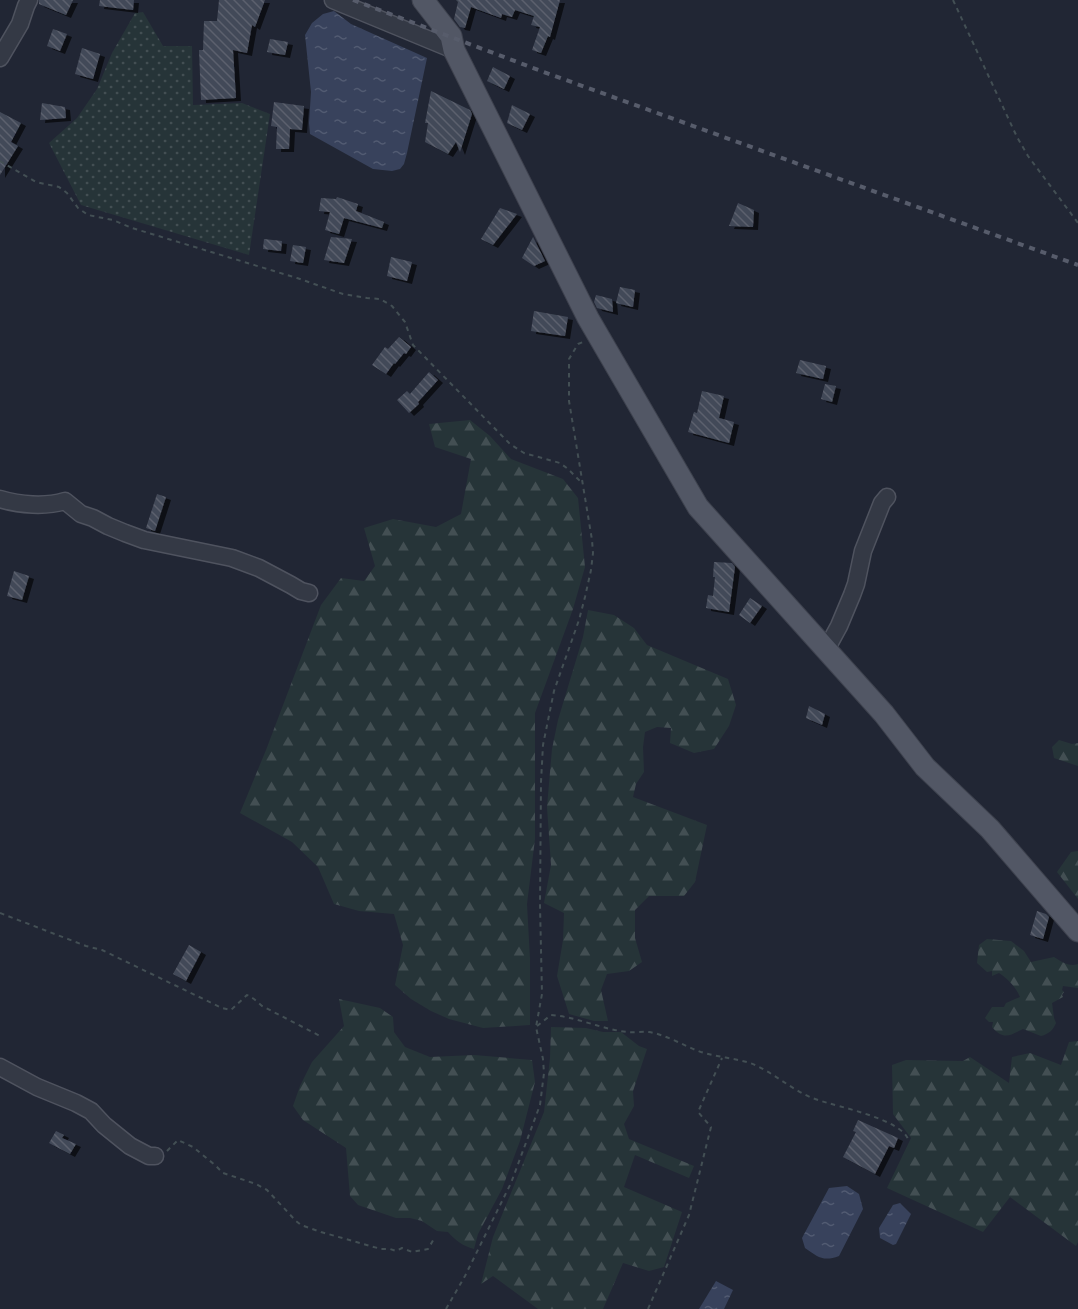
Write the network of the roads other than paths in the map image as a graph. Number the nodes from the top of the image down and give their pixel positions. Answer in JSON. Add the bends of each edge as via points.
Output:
{"nodes":[{"id":1,"x":29,"y":0,"type":"edge"},
{"id":2,"x":333,"y":0,"type":"edge"},
{"id":3,"x":423,"y":0,"type":"edge"},
{"id":4,"x":454,"y":50,"type":"junction"},
{"id":5,"x":1,"y":52,"type":"edge"},
{"id":6,"x":887,"y":497,"type":"dead end"},
{"id":7,"x":0,"y":499,"type":"edge"},
{"id":8,"x":309,"y":593,"type":"dead end"},
{"id":9,"x":826,"y":648,"type":"junction"},
{"id":10,"x":1078,"y":931,"type":"edge"},
{"id":11,"x":0,"y":1067,"type":"edge"},
{"id":12,"x":155,"y":1156,"type":"road end"}],
"edges":[{"from":1,"to":5,"type":"street","via":[[20,24]]},
{"from":2,"to":4,"type":"street"},
{"from":3,"to":4,"type":"main road","via":[[451,36]]},
{"from":4,"to":9,"type":"main road","via":[[588,318],[698,507]]},
{"from":6,"to":9,"type":"street","via":[[866,542],[845,612]]},
{"from":7,"to":8,"type":"street","via":[[29,504],[65,501],[81,514],[125,533],[232,558]]},
{"from":9,"to":10,"type":"main road","via":[[925,766],[990,830]]},
{"from":11,"to":12,"type":"street","via":[[91,1111],[130,1146]]}]}
